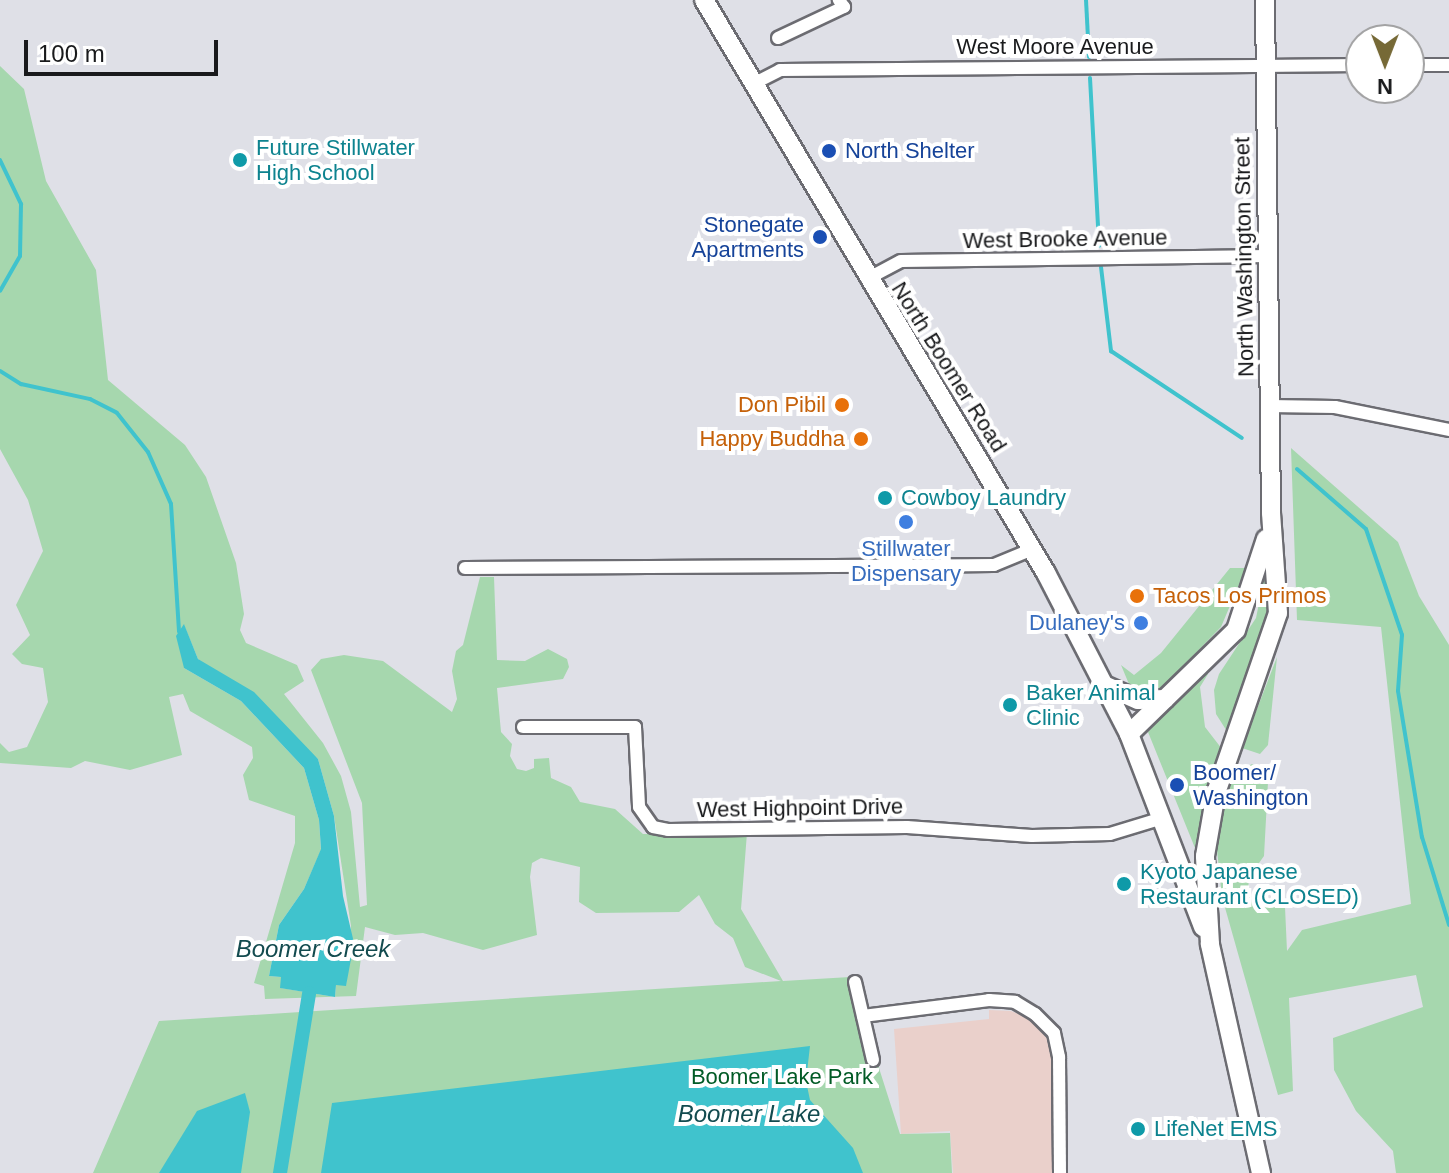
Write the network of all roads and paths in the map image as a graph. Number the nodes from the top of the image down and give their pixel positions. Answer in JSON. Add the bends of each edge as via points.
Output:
{"nodes":[{"id":1,"x":704,"y":0,"type":"edge"},
{"id":2,"x":839,"y":0,"type":"edge"},
{"id":3,"x":1265,"y":0,"type":"edge"},
{"id":4,"x":778,"y":38,"type":"dead end"},
{"id":5,"x":1345,"y":65,"type":"edge"},
{"id":6,"x":1425,"y":65,"type":"edge"},
{"id":7,"x":1449,"y":65,"type":"edge"},
{"id":8,"x":1266,"y":66,"type":"junction"},
{"id":9,"x":753,"y":84,"type":"junction"},
{"id":10,"x":1268,"y":256,"type":"junction"},
{"id":11,"x":867,"y":279,"type":"junction"},
{"id":12,"x":1269,"y":406,"type":"junction"},
{"id":13,"x":1449,"y":430,"type":"edge"},
{"id":14,"x":1271,"y":513,"type":"junction"},
{"id":15,"x":1033,"y":549,"type":"junction"},
{"id":16,"x":465,"y":568,"type":"dead end"},
{"id":17,"x":1104,"y":685,"type":"junction"},
{"id":18,"x":1165,"y":699,"type":"junction"},
{"id":19,"x":523,"y":727,"type":"dead end"},
{"id":20,"x":1129,"y":734,"type":"junction"},
{"id":21,"x":1163,"y":818,"type":"junction"},
{"id":22,"x":1210,"y":944,"type":"junction"},
{"id":23,"x":855,"y":982,"type":"dead end"},
{"id":24,"x":863,"y":1016,"type":"junction"},
{"id":25,"x":873,"y":1060,"type":"dead end"},
{"id":26,"x":1060,"y":1173,"type":"edge"},
{"id":27,"x":1261,"y":1173,"type":"edge"}],
"edges":[{"from":1,"to":9,"type":"main road","name":"North Boomer Road"},
{"from":2,"to":4,"type":"street","via":[[844,7]]},
{"from":3,"to":8,"type":"main road","name":"North Washington Street"},
{"from":5,"to":8,"type":"street","name":"West Moore Avenue"},
{"from":6,"to":7,"type":"street"},
{"from":8,"to":9,"type":"street","name":"West Moore Avenue","via":[[780,70]]},
{"from":8,"to":10,"type":"main road","name":"North Washington Street"},
{"from":9,"to":11,"type":"main road","name":"North Boomer Road"},
{"from":10,"to":11,"type":"street","name":"West Brooke Avenue","via":[[901,261]]},
{"from":10,"to":12,"type":"main road","name":"North Washington Street"},
{"from":11,"to":15,"type":"main road","name":"North Boomer Road"},
{"from":12,"to":13,"type":"street","via":[[1335,407]]},
{"from":12,"to":14,"type":"main road","name":"North Washington Street"},
{"from":14,"to":18,"type":"main road","name":"North Washington Street","via":[[1261,561],[1236,630]]},
{"from":14,"to":22,"type":"main road","name":"North Washington Street","via":[[1278,613],[1216,793],[1205,856]]},
{"from":15,"to":16,"type":"street","via":[[994,565]]},
{"from":15,"to":17,"type":"main road","name":"North Boomer Road"},
{"from":17,"to":18,"type":"main road","via":[[1138,700]]},
{"from":17,"to":20,"type":"main road","name":"North Boomer Road"},
{"from":18,"to":20,"type":"main road","name":"North Washington Street"},
{"from":19,"to":21,"type":"street","name":"West Highpoint Drive","via":[[635,727],[639,807],[653,827],[668,830],[907,827],[1079,835],[1110,834]]},
{"from":20,"to":21,"type":"main road","name":"North Boomer Road"},
{"from":21,"to":22,"type":"main road","name":"North Boomer Road"},
{"from":22,"to":27,"type":"main road","name":"North Washington Street"},
{"from":23,"to":24,"type":"street"},
{"from":24,"to":25,"type":"street"},
{"from":24,"to":26,"type":"street","via":[[989,1000],[1015,1002],[1035,1014],[1054,1033],[1059,1057]]}]}
